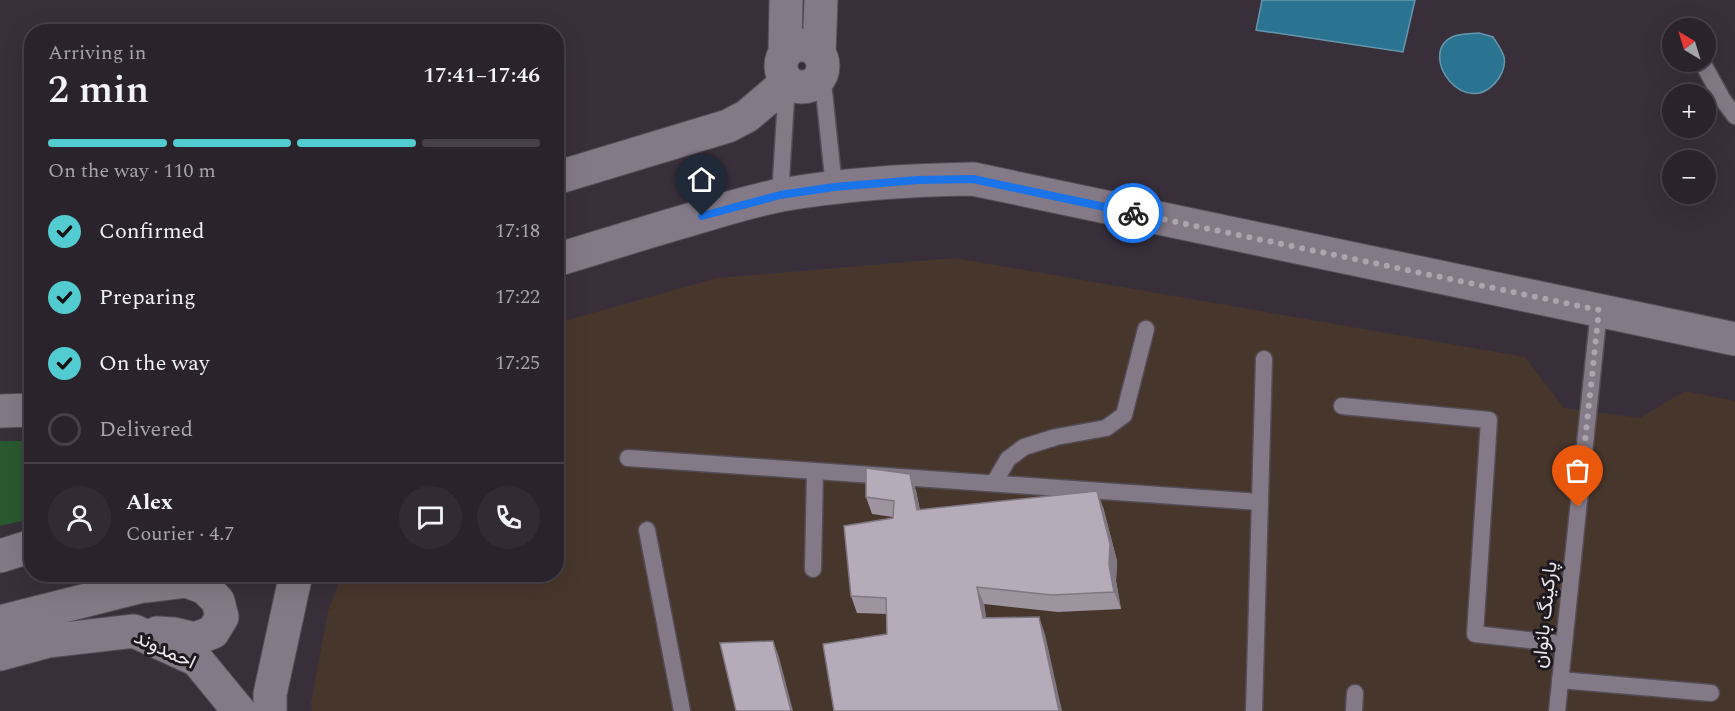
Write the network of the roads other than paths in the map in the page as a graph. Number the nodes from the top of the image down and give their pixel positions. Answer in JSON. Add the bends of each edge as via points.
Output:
{"nodes":[{"id":1,"x":786,"y":0,"type":"edge"},
{"id":2,"x":821,"y":0,"type":"edge"},
{"id":3,"x":821,"y":64,"type":"junction"},
{"id":4,"x":786,"y":67,"type":"junction"},
{"id":5,"x":1708,"y":72,"type":"edge"},
{"id":6,"x":1735,"y":116,"type":"edge"},
{"id":7,"x":564,"y":176,"type":"edge"},
{"id":8,"x":834,"y":187,"type":"junction"},
{"id":9,"x":780,"y":195,"type":"junction"},
{"id":10,"x":564,"y":258,"type":"edge"},
{"id":11,"x":1599,"y":310,"type":"junction"},
{"id":12,"x":1146,"y":329,"type":"dead end"},
{"id":13,"x":1735,"y":339,"type":"edge"},
{"id":14,"x":1264,"y":359,"type":"dead end"},
{"id":15,"x":1342,"y":406,"type":"dead end"},
{"id":16,"x":24,"y":410,"type":"edge"},
{"id":17,"x":0,"y":411,"type":"edge"},
{"id":18,"x":628,"y":458,"type":"dead end"},
{"id":19,"x":815,"y":471,"type":"junction"},
{"id":20,"x":994,"y":483,"type":"junction"},
{"id":21,"x":1260,"y":502,"type":"junction"},
{"id":22,"x":647,"y":530,"type":"dead end"},
{"id":23,"x":24,"y":548,"type":"edge"},
{"id":24,"x":0,"y":556,"type":"edge"},
{"id":25,"x":813,"y":570,"type":"dead end"},
{"id":26,"x":159,"y":582,"type":"edge"},
{"id":27,"x":179,"y":582,"type":"edge"},
{"id":28,"x":190,"y":582,"type":"edge"},
{"id":29,"x":294,"y":582,"type":"edge"},
{"id":30,"x":147,"y":586,"type":"junction"},
{"id":31,"x":0,"y":622,"type":"edge"},
{"id":32,"x":134,"y":631,"type":"junction"},
{"id":33,"x":1563,"y":644,"type":"junction"},
{"id":34,"x":0,"y":654,"type":"edge"},
{"id":35,"x":1560,"y":680,"type":"junction"},
{"id":36,"x":1355,"y":693,"type":"dead end"},
{"id":37,"x":1710,"y":693,"type":"dead end"},
{"id":38,"x":239,"y":711,"type":"edge"},
{"id":39,"x":270,"y":711,"type":"edge"},
{"id":40,"x":682,"y":711,"type":"edge"},
{"id":41,"x":1254,"y":711,"type":"edge"},
{"id":42,"x":1354,"y":711,"type":"edge"},
{"id":43,"x":1557,"y":711,"type":"edge"}],
"edges":[{"from":1,"to":4,"type":"main road"},
{"from":2,"to":3,"type":"main road"},
{"from":3,"to":4,"type":"main road","via":[[812,47],[803,44],[793,46]]},
{"from":3,"to":8,"type":"lane"},
{"from":4,"to":7,"type":"main road","via":[[747,116],[728,126]]},
{"from":4,"to":9,"type":"lane"},
{"from":5,"to":6,"type":"lane"},
{"from":8,"to":9,"type":"main road"},
{"from":8,"to":11,"type":"main road","via":[[973,179]]},
{"from":9,"to":10,"type":"main road"},
{"from":11,"to":13,"type":"main road"},
{"from":11,"to":33,"type":"lane","name":"پارکینگ بانوان"},
{"from":12,"to":20,"type":"lane","via":[[1124,415],[1106,428],[1024,447],[1008,459]]},
{"from":14,"to":21,"type":"lane"},
{"from":15,"to":33,"type":"lane","via":[[1489,420],[1476,634]]},
{"from":16,"to":17,"type":"main road"},
{"from":18,"to":19,"type":"lane"},
{"from":19,"to":20,"type":"lane"},
{"from":19,"to":25,"type":"lane"},
{"from":20,"to":21,"type":"lane"},
{"from":21,"to":41,"type":"lane"},
{"from":22,"to":40,"type":"lane"},
{"from":23,"to":24,"type":"main road"},
{"from":26,"to":30,"type":"main road"},
{"from":27,"to":30,"type":"main road"},
{"from":28,"to":32,"type":"main road","via":[[205,588],[218,601],[222,617],[213,632],[195,639]]},
{"from":29,"to":39,"type":"main road","via":[[270,694]]},
{"from":30,"to":31,"type":"main road"},
{"from":32,"to":34,"type":"main road","name":"احمدوند","via":[[48,641]]},
{"from":32,"to":38,"type":"main road","name":"احمدوند","via":[[197,660]]},
{"from":33,"to":35,"type":"lane","name":"پارکینگ بانوان"},
{"from":35,"to":37,"type":"lane"},
{"from":35,"to":43,"type":"lane","name":"پارکینگ بانوان"},
{"from":36,"to":42,"type":"lane"}]}
